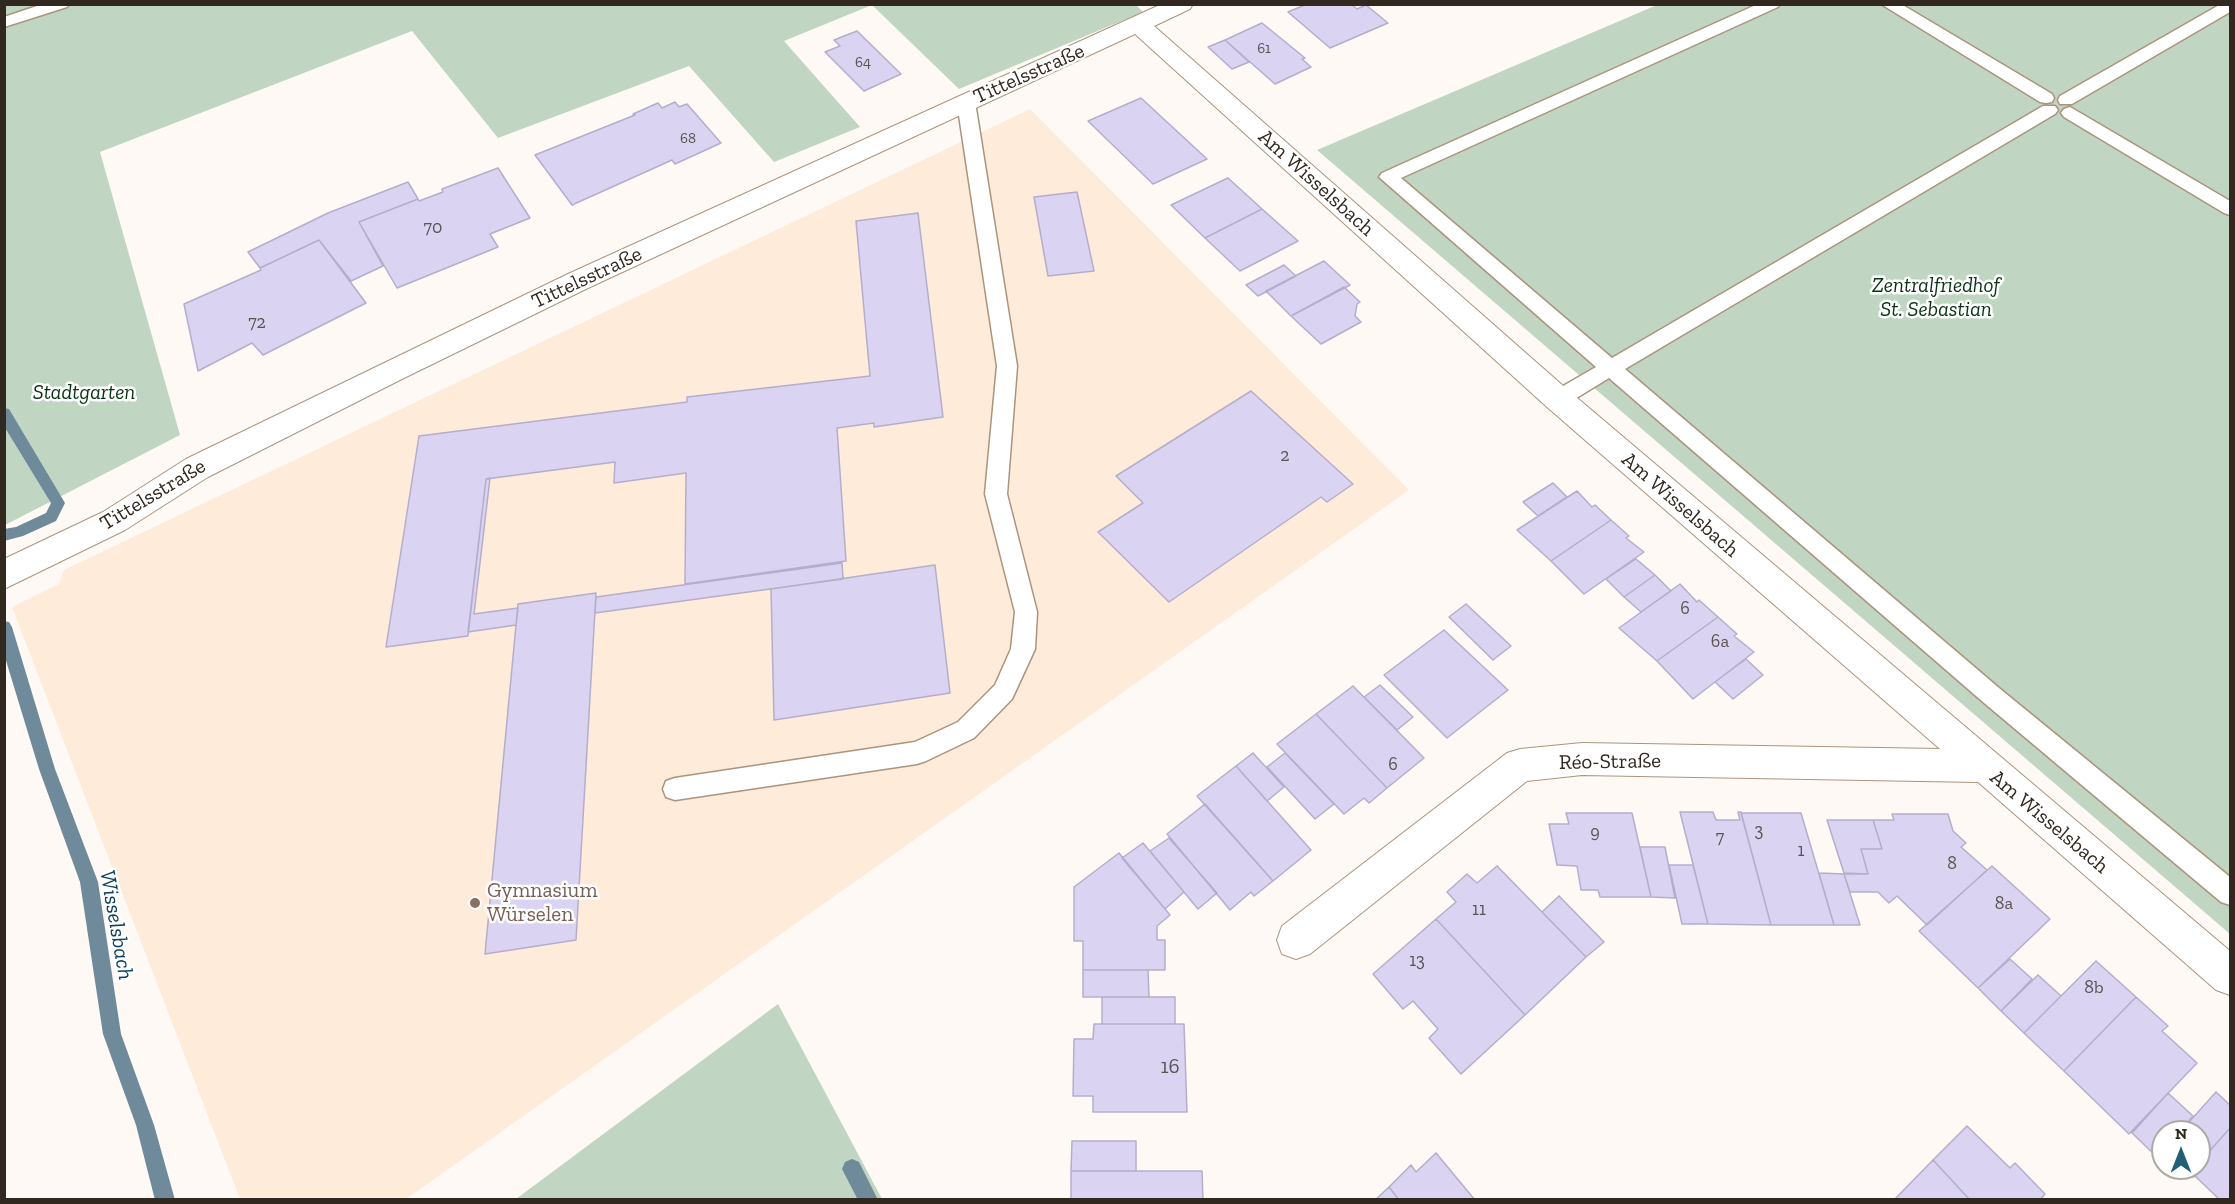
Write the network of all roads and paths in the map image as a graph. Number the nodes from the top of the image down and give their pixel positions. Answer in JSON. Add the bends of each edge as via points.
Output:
{"nodes":[{"id":1,"x":62,"y":4,"type":"edge"},
{"id":2,"x":1182,"y":4,"type":"edge"},
{"id":3,"x":1772,"y":4,"type":"edge"},
{"id":4,"x":1889,"y":4,"type":"edge"},
{"id":5,"x":2230,"y":6,"type":"edge"},
{"id":6,"x":4,"y":22,"type":"edge"},
{"id":7,"x":1138,"y":24,"type":"junction"},
{"id":8,"x":966,"y":102,"type":"junction"},
{"id":9,"x":2047,"y":104,"type":"junction"},
{"id":10,"x":2068,"y":107,"type":"junction"},
{"id":11,"x":2230,"y":209,"type":"edge"},
{"id":12,"x":1610,"y":368,"type":"junction"},
{"id":13,"x":1558,"y":399,"type":"junction"},
{"id":14,"x":4,"y":575,"type":"edge"},
{"id":15,"x":1983,"y":766,"type":"junction"},
{"id":16,"x":675,"y":789,"type":"dead end"},
{"id":17,"x":2230,"y":893,"type":"edge"},
{"id":18,"x":1296,"y":940,"type":"dead end"},
{"id":19,"x":2230,"y":976,"type":"edge"}],
"edges":[{"from":1,"to":6,"type":"lane"},
{"from":2,"to":7,"type":"street","name":"Tittelsstraße"},
{"from":3,"to":12,"type":"lane","via":[[1388,177]]},
{"from":4,"to":9,"type":"lane"},
{"from":5,"to":10,"type":"lane"},
{"from":7,"to":8,"type":"street","name":"Tittelsstraße"},
{"from":7,"to":13,"type":"street","name":"Am Wisselsbach"},
{"from":8,"to":14,"type":"street","name":"Tittelsstraße","via":[[394,369],[197,468],[114,521]]},
{"from":8,"to":16,"type":"lane","via":[[1007,366],[996,494],[1026,612],[1023,649],[1004,692],[966,729],[917,753]]},
{"from":9,"to":10,"type":"lane","via":[[2053,96]]},
{"from":9,"to":12,"type":"lane"},
{"from":10,"to":11,"type":"lane"},
{"from":12,"to":13,"type":"lane"},
{"from":12,"to":17,"type":"lane","via":[[1990,696]]},
{"from":13,"to":15,"type":"street","name":"Am Wisselsbach"},
{"from":15,"to":18,"type":"street","name":"Réo-Straße","via":[[1581,759],[1520,765]]},
{"from":15,"to":19,"type":"street","name":"Am Wisselsbach"}]}
